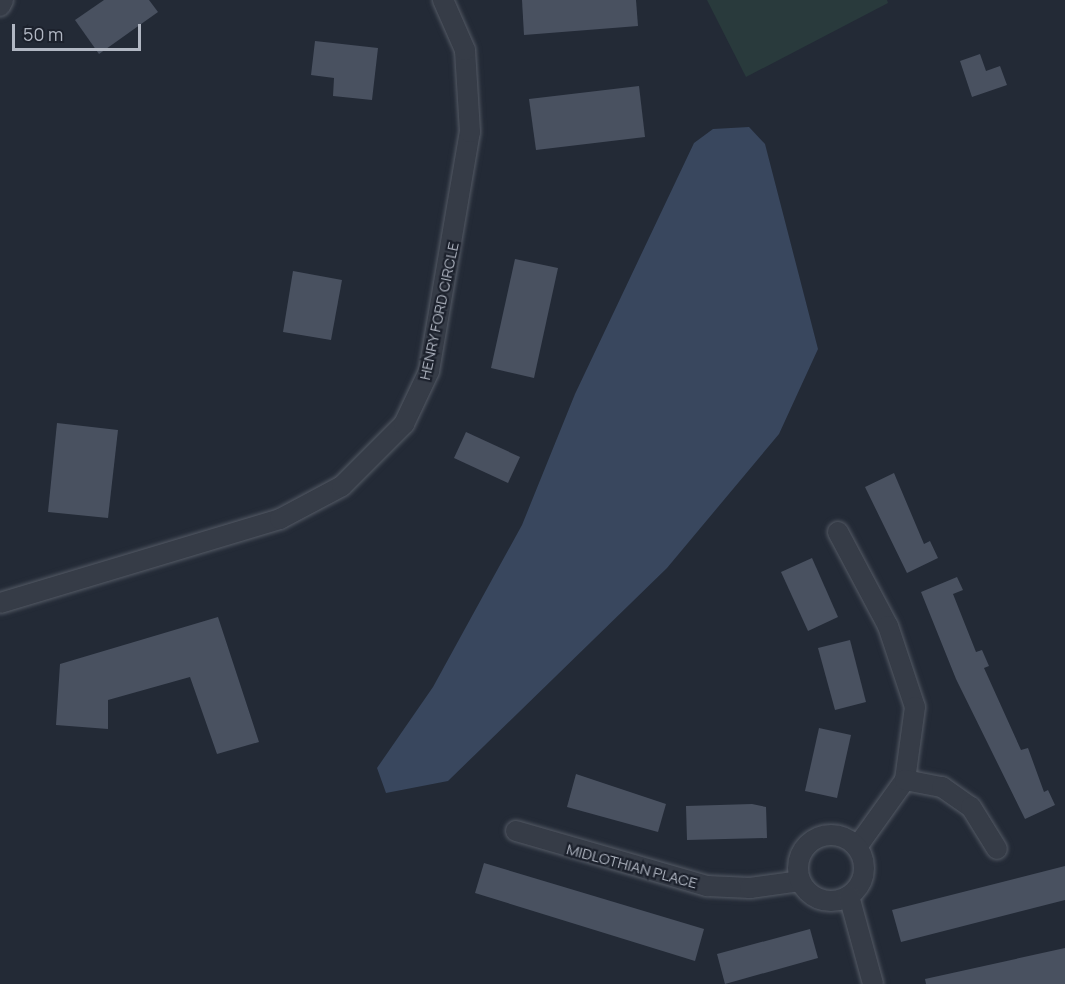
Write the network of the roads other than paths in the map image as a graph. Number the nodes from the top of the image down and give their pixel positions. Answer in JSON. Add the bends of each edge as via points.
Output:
{"nodes":[{"id":1,"x":3,"y":0,"type":"edge"},
{"id":2,"x":444,"y":0,"type":"edge"},
{"id":3,"x":0,"y":6,"type":"edge"},
{"id":4,"x":838,"y":532,"type":"dead end"},
{"id":5,"x":0,"y":603,"type":"edge"},
{"id":6,"x":904,"y":780,"type":"junction"},
{"id":7,"x":516,"y":831,"type":"dead end"},
{"id":8,"x":857,"y":847,"type":"junction"},
{"id":9,"x":997,"y":849,"type":"dead end"},
{"id":10,"x":800,"y":881,"type":"junction"},
{"id":11,"x":849,"y":896,"type":"junction"},
{"id":12,"x":873,"y":984,"type":"edge"}],
"edges":[{"from":1,"to":3,"type":"street"},
{"from":2,"to":5,"type":"street","name":"HENRY FORD CIRCLE","via":[[465,50],[470,132],[429,370],[405,424],[342,486],[280,519]]},
{"from":4,"to":6,"type":"street","via":[[888,626],[915,707]]},
{"from":6,"to":8,"type":"street"},
{"from":6,"to":9,"type":"street","via":[[942,787],[971,807]]},
{"from":7,"to":10,"type":"street","name":"MIDLOTHIAN PLACE","via":[[707,886],[750,888]]},
{"from":8,"to":10,"type":"street","via":[[832,835],[810,842],[798,862]]},
{"from":8,"to":11,"type":"street","via":[[864,871]]},
{"from":10,"to":11,"type":"street","via":[[819,899]]},
{"from":11,"to":12,"type":"street"}]}
